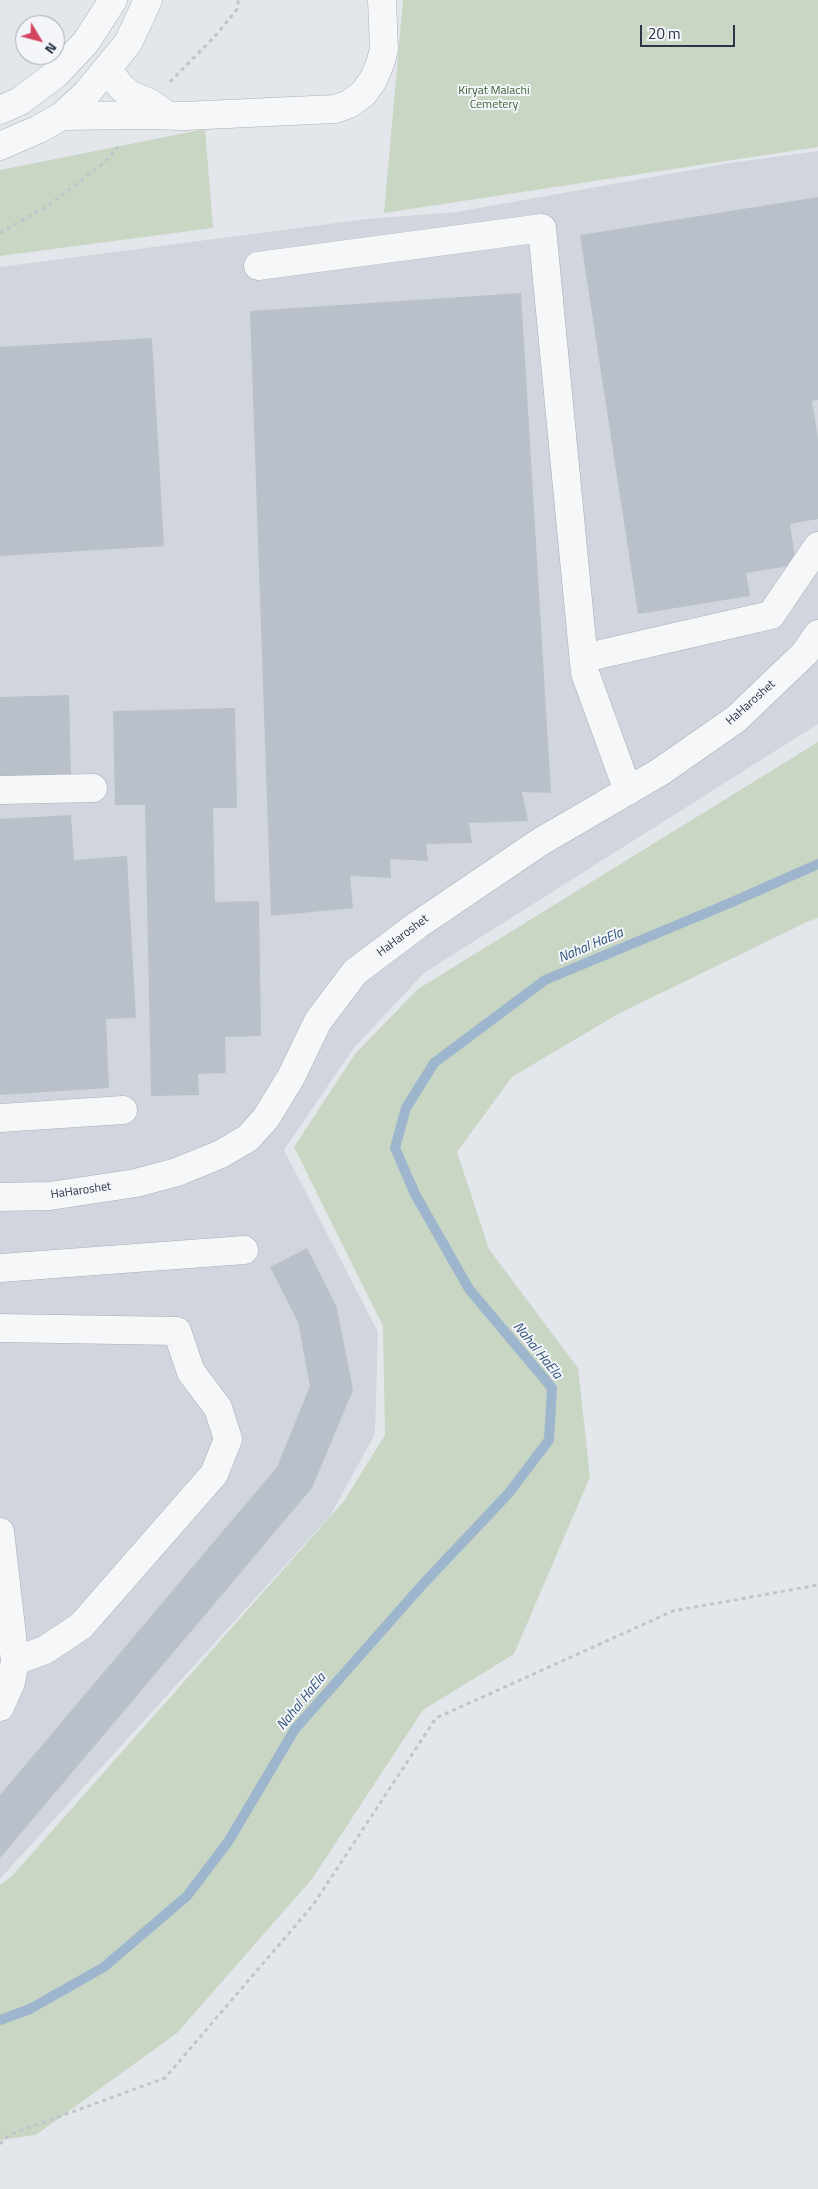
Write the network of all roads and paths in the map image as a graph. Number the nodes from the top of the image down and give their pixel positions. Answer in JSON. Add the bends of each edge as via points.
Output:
{"nodes":[{"id":1,"x":113,"y":0,"type":"edge"},
{"id":2,"x":148,"y":0,"type":"edge"},
{"id":3,"x":238,"y":0,"type":"edge"},
{"id":4,"x":382,"y":0,"type":"edge"},
{"id":5,"x":108,"y":70,"type":"junction"},
{"id":6,"x":0,"y":110,"type":"edge"},
{"id":7,"x":154,"y":111,"type":"junction"},
{"id":8,"x":62,"y":116,"type":"junction"},
{"id":9,"x":0,"y":146,"type":"edge"},
{"id":10,"x":0,"y":233,"type":"edge"},
{"id":11,"x":258,"y":266,"type":"dead end"},
{"id":12,"x":818,"y":546,"type":"edge"},
{"id":13,"x":818,"y":634,"type":"edge"},
{"id":14,"x":584,"y":658,"type":"junction"},
{"id":15,"x":93,"y":788,"type":"dead end"},
{"id":16,"x":0,"y":790,"type":"edge"},
{"id":17,"x":628,"y":791,"type":"junction"},
{"id":18,"x":123,"y":1110,"type":"dead end"},
{"id":19,"x":0,"y":1118,"type":"edge"},
{"id":20,"x":0,"y":1197,"type":"edge"},
{"id":21,"x":244,"y":1250,"type":"dead end"},
{"id":22,"x":0,"y":1268,"type":"edge"},
{"id":23,"x":0,"y":1328,"type":"edge"},
{"id":24,"x":0,"y":1532,"type":"edge"},
{"id":25,"x":818,"y":1585,"type":"edge"},
{"id":26,"x":16,"y":1661,"type":"junction"},
{"id":27,"x":0,"y":1707,"type":"edge"},
{"id":28,"x":0,"y":2144,"type":"edge"}],
"edges":[{"from":1,"to":6,"type":"street","via":[[86,42],[56,74],[20,101]]},
{"from":2,"to":5,"type":"street","via":[[128,43]]},
{"from":3,"to":7,"type":"path","via":[[238,8]]},
{"from":4,"to":7,"type":"street","via":[[384,49],[380,64],[363,94],[349,104],[335,109],[184,116]]},
{"from":5,"to":7,"type":"street","via":[[121,87]]},
{"from":5,"to":8,"type":"street"},
{"from":7,"to":8,"type":"street"},
{"from":7,"to":10,"type":"path","via":[[104,162],[49,205]]},
{"from":8,"to":9,"type":"street"},
{"from":11,"to":14,"type":"street","via":[[542,228]]},
{"from":12,"to":14,"type":"street","via":[[770,615]]},
{"from":13,"to":17,"type":"street","name":"HaHaroshet","via":[[736,719]]},
{"from":14,"to":17,"type":"street","via":[[585,673]]},
{"from":15,"to":16,"type":"street"},
{"from":17,"to":20,"type":"street","name":"HaHaroshet","via":[[540,842],[355,972],[318,1021],[292,1077],[266,1118],[248,1138],[221,1154],[136,1184],[50,1196]]},
{"from":18,"to":19,"type":"street"},
{"from":21,"to":22,"type":"street"},
{"from":23,"to":26,"type":"street","via":[[177,1331],[191,1372],[218,1408],[228,1439],[214,1474],[81,1626],[45,1650]]},
{"from":24,"to":26,"type":"street"},
{"from":25,"to":28,"type":"path","via":[[673,1611],[436,1718],[313,1905],[164,2078],[9,2135]]},
{"from":26,"to":27,"type":"street"}]}
